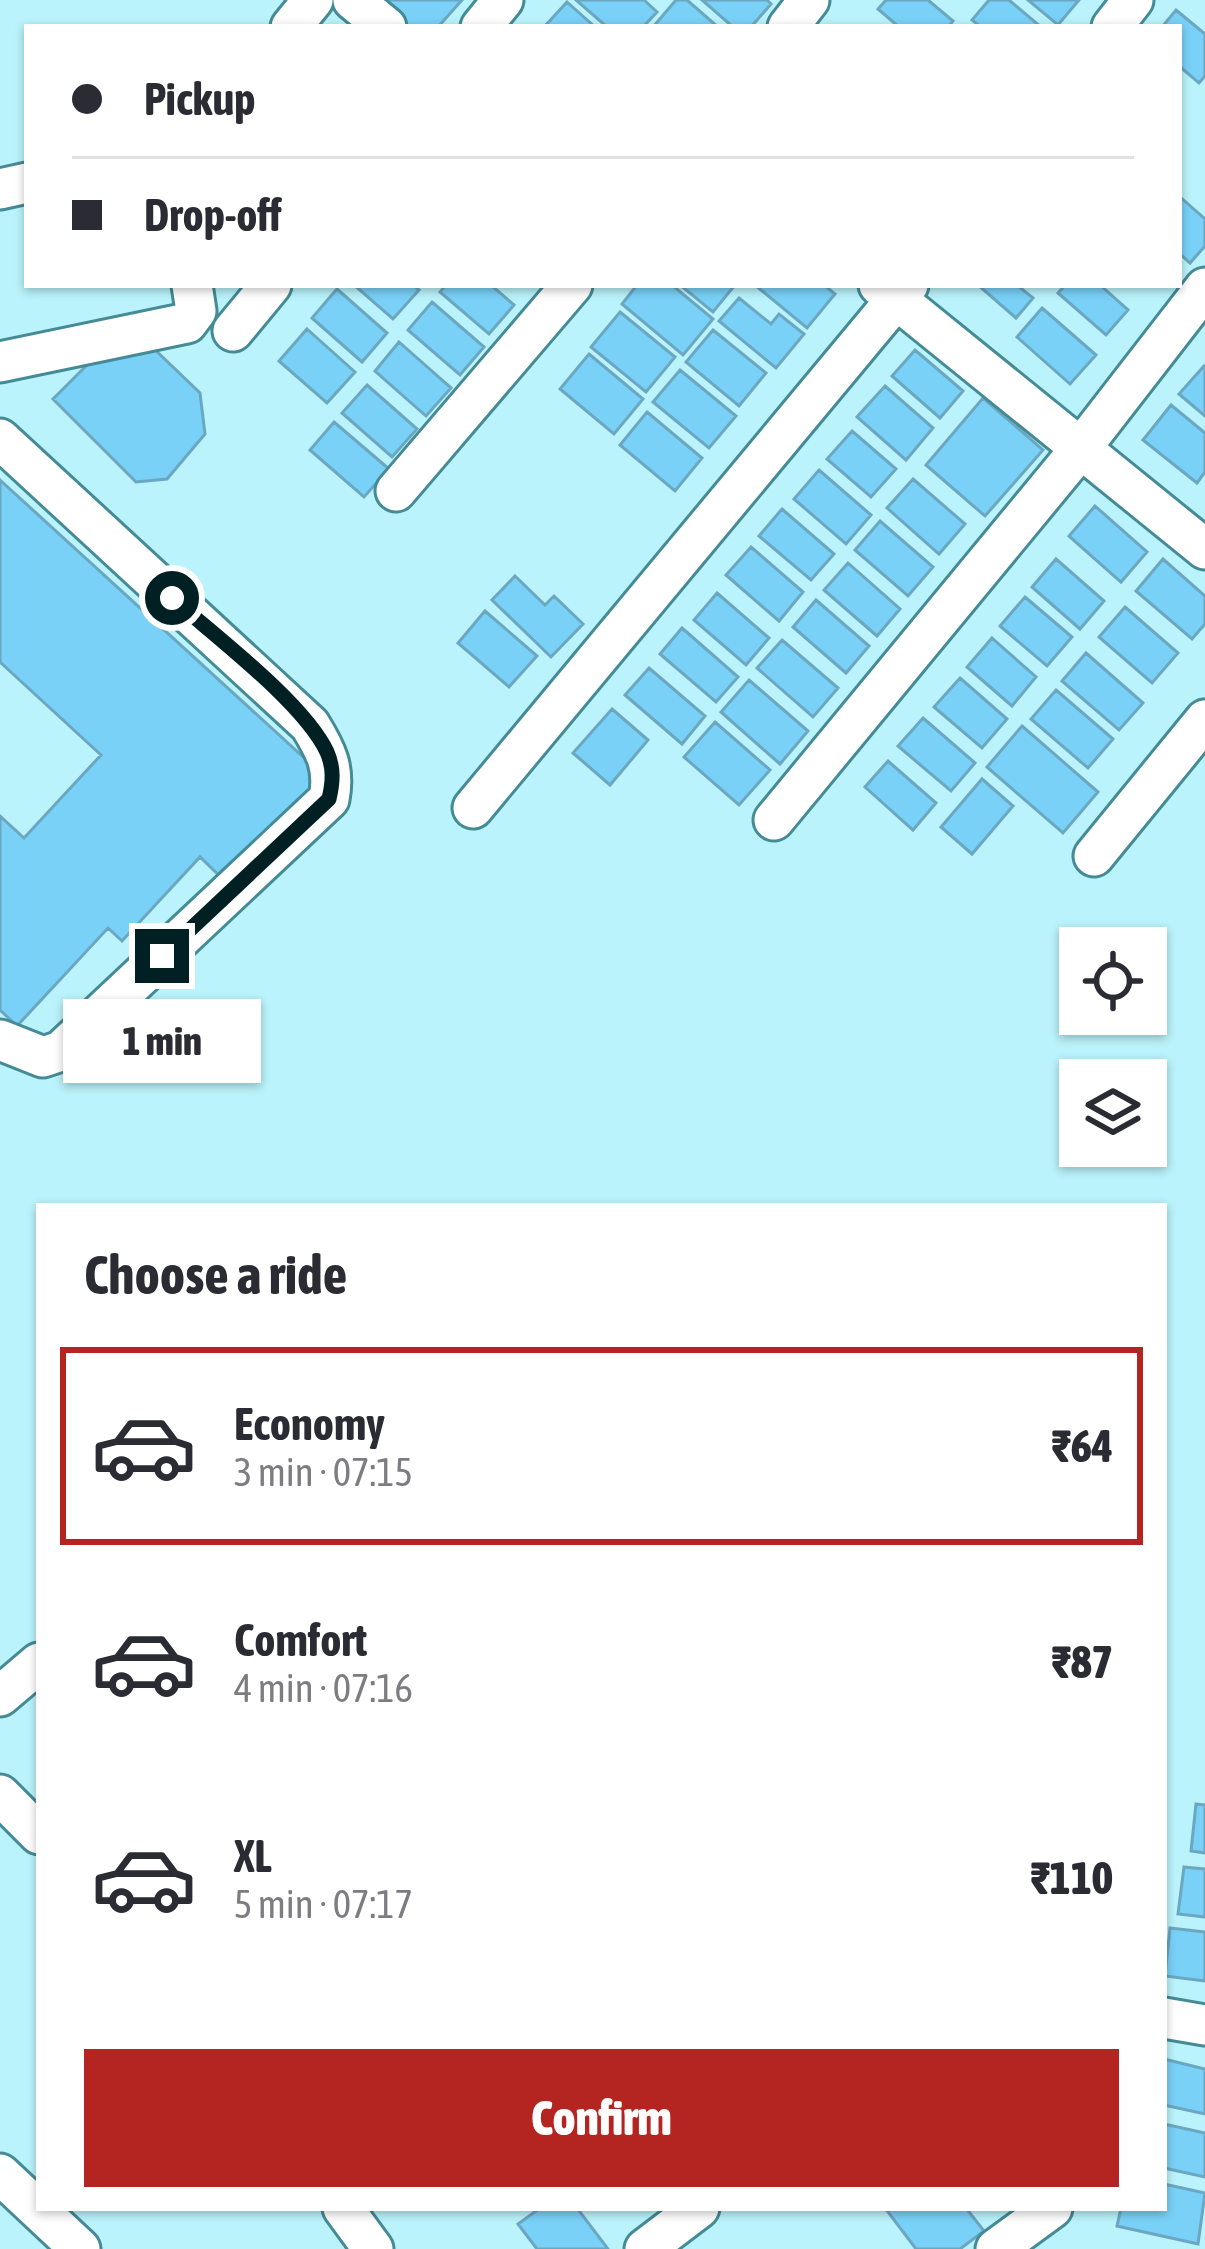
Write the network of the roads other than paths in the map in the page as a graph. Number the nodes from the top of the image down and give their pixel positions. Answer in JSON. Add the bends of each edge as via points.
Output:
{"nodes":[{"id":1,"x":313,"y":0,"type":"edge"},
{"id":2,"x":353,"y":0,"type":"edge"},
{"id":3,"x":503,"y":0,"type":"edge"},
{"id":4,"x":809,"y":0,"type":"edge"},
{"id":5,"x":1133,"y":0,"type":"edge"},
{"id":6,"x":293,"y":24,"type":"edge"},
{"id":7,"x":382,"y":24,"type":"edge"},
{"id":8,"x":483,"y":24,"type":"edge"},
{"id":9,"x":790,"y":24,"type":"edge"},
{"id":10,"x":1114,"y":24,"type":"edge"},
{"id":11,"x":192,"y":288,"type":"edge"},
{"id":12,"x":269,"y":288,"type":"edge"},
{"id":13,"x":569,"y":288,"type":"edge"},
{"id":14,"x":1205,"y":288,"type":"edge"},
{"id":15,"x":894,"y":290,"type":"edge"},
{"id":16,"x":233,"y":331,"type":"dead end"},
{"id":17,"x":0,"y":362,"type":"edge"},
{"id":18,"x":0,"y":439,"type":"edge"},
{"id":19,"x":1081,"y":448,"type":"junction"},
{"id":20,"x":396,"y":490,"type":"dead end"},
{"id":21,"x":1205,"y":549,"type":"edge"},
{"id":22,"x":1205,"y":720,"type":"edge"},
{"id":23,"x":473,"y":808,"type":"dead end"},
{"id":24,"x":774,"y":820,"type":"dead end"},
{"id":25,"x":1094,"y":856,"type":"dead end"},
{"id":26,"x":0,"y":1040,"type":"edge"},
{"id":27,"x":36,"y":1666,"type":"edge"},
{"id":28,"x":0,"y":1696,"type":"edge"},
{"id":29,"x":0,"y":1795,"type":"edge"},
{"id":30,"x":36,"y":1831,"type":"edge"},
{"id":31,"x":1167,"y":2019,"type":"edge"},
{"id":32,"x":1205,"y":2025,"type":"edge"},
{"id":33,"x":0,"y":2174,"type":"edge"},
{"id":34,"x":36,"y":2208,"type":"edge"},
{"id":35,"x":39,"y":2211,"type":"edge"},
{"id":36,"x":345,"y":2211,"type":"edge"},
{"id":37,"x":1048,"y":2211,"type":"edge"},
{"id":38,"x":687,"y":2222,"type":"edge"},
{"id":39,"x":80,"y":2249,"type":"edge"},
{"id":40,"x":373,"y":2249,"type":"edge"},
{"id":41,"x":645,"y":2249,"type":"edge"},
{"id":42,"x":996,"y":2249,"type":"edge"}],
"edges":[{"from":1,"to":6,"type":"street"},
{"from":2,"to":7,"type":"street"},
{"from":3,"to":8,"type":"street"},
{"from":4,"to":9,"type":"street"},
{"from":5,"to":10,"type":"street"},
{"from":11,"to":17,"type":"street","via":[[196,311],[187,322]]},
{"from":12,"to":16,"type":"street"},
{"from":13,"to":20,"type":"street"},
{"from":14,"to":19,"type":"street"},
{"from":15,"to":19,"type":"street"},
{"from":15,"to":23,"type":"street"},
{"from":18,"to":26,"type":"street","via":[[310,725],[334,777],[329,799],[62,1051],[43,1057]]},
{"from":19,"to":21,"type":"street"},
{"from":19,"to":24,"type":"street"},
{"from":22,"to":25,"type":"street"},
{"from":27,"to":28,"type":"street"},
{"from":29,"to":30,"type":"street"},
{"from":31,"to":32,"type":"street"},
{"from":33,"to":34,"type":"street"},
{"from":35,"to":39,"type":"street"},
{"from":36,"to":40,"type":"street"},
{"from":37,"to":42,"type":"street"},
{"from":38,"to":41,"type":"street"}]}
